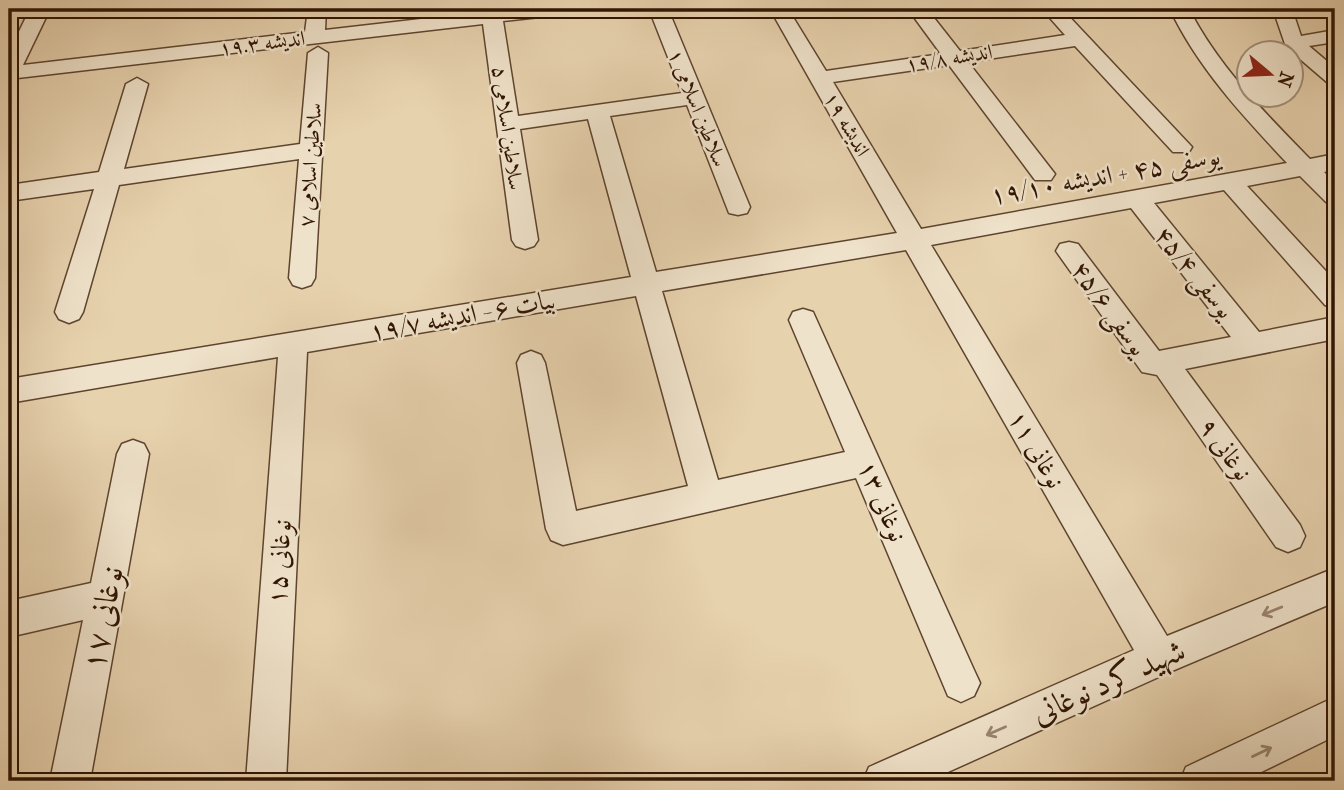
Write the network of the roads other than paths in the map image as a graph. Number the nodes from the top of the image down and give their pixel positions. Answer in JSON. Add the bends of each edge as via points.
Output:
{"nodes":[{"id":1,"x":40,"y":9,"type":"edge"},
{"id":2,"x":317,"y":9,"type":"edge"},
{"id":3,"x":558,"y":9,"type":"edge"},
{"id":4,"x":659,"y":9,"type":"edge"},
{"id":5,"x":779,"y":9,"type":"edge"},
{"id":6,"x":917,"y":9,"type":"edge"},
{"id":7,"x":1052,"y":9,"type":"edge"},
{"id":8,"x":1180,"y":9,"type":"edge"},
{"id":9,"x":1283,"y":9,"type":"edge"},
{"id":10,"x":492,"y":13,"type":"edge"},
{"id":11,"x":1335,"y":36,"type":"edge"},
{"id":12,"x":1292,"y":38,"type":"edge"},
{"id":13,"x":1079,"y":39,"type":"junction"},
{"id":14,"x":1306,"y":41,"type":"edge"},
{"id":15,"x":316,"y":45,"type":"junction"},
{"id":16,"x":1306,"y":54,"type":"edge"},
{"id":17,"x":956,"y":57,"type":"junction"},
{"id":18,"x":9,"y":73,"type":"edge"},
{"id":19,"x":820,"y":78,"type":"junction"},
{"id":20,"x":1335,"y":79,"type":"edge"},
{"id":21,"x":138,"y":84,"type":"dead end"},
{"id":22,"x":692,"y":98,"type":"junction"},
{"id":23,"x":597,"y":111,"type":"junction"},
{"id":24,"x":507,"y":124,"type":"junction"},
{"id":25,"x":1181,"y":147,"type":"dead end"},
{"id":26,"x":311,"y":150,"type":"junction"},
{"id":27,"x":1335,"y":162,"type":"edge"},
{"id":28,"x":1306,"y":169,"type":"junction"},
{"id":29,"x":1043,"y":174,"type":"dead end"},
{"id":30,"x":109,"y":178,"type":"junction"},
{"id":31,"x":1230,"y":182,"type":"junction"},
{"id":32,"x":9,"y":193,"type":"edge"},
{"id":33,"x":1335,"y":196,"type":"edge"},
{"id":34,"x":1137,"y":199,"type":"junction"},
{"id":35,"x":738,"y":207,"type":"dead end"},
{"id":36,"x":915,"y":239,"type":"junction"},
{"id":37,"x":525,"y":240,"type":"dead end"},
{"id":38,"x":1069,"y":251,"type":"dead end"},
{"id":39,"x":302,"y":278,"type":"dead end"},
{"id":40,"x":645,"y":284,"type":"junction"},
{"id":41,"x":1335,"y":298,"type":"edge"},
{"id":42,"x":69,"y":312,"type":"dead end"},
{"id":43,"x":803,"y":320,"type":"dead end"},
{"id":44,"x":1335,"y":328,"type":"edge"},
{"id":45,"x":293,"y":344,"type":"junction"},
{"id":46,"x":1253,"y":344,"type":"junction"},
{"id":47,"x":531,"y":363,"type":"dead end"},
{"id":48,"x":1158,"y":363,"type":"junction"},
{"id":49,"x":9,"y":391,"type":"edge"},
{"id":50,"x":133,"y":454,"type":"dead end"},
{"id":51,"x":865,"y":462,"type":"junction"},
{"id":52,"x":707,"y":497,"type":"junction"},
{"id":53,"x":1289,"y":536,"type":"dead end"},
{"id":54,"x":1335,"y":585,"type":"edge"},
{"id":55,"x":107,"y":597,"type":"junction"},
{"id":56,"x":9,"y":618,"type":"edge"},
{"id":57,"x":1158,"y":658,"type":"junction"},
{"id":58,"x":961,"y":683,"type":"dead end"},
{"id":59,"x":1335,"y":716,"type":"edge"},
{"id":60,"x":70,"y":781,"type":"edge"},
{"id":61,"x":265,"y":781,"type":"edge"},
{"id":62,"x":883,"y":781,"type":"edge"},
{"id":63,"x":1200,"y":781,"type":"edge"}],
"edges":[{"from":1,"to":18,"type":"street"},
{"from":2,"to":15,"type":"street","name":"سلاطین اسلامی ۷"},
{"from":3,"to":10,"type":"street","name":"اندیشه ۱۹.۳"},
{"from":4,"to":22,"type":"street","name":"سلاطین اسلامی ۱"},
{"from":5,"to":19,"type":"street","name":"اندیشه ۱۹"},
{"from":6,"to":17,"type":"street"},
{"from":7,"to":13,"type":"street"},
{"from":8,"to":28,"type":"street","via":[[1218,68]]},
{"from":9,"to":12,"type":"street"},
{"from":10,"to":15,"type":"street","name":"اندیشه ۱۹.۳"},
{"from":10,"to":24,"type":"street","name":"سلاطین اسلامی ۵"},
{"from":11,"to":14,"type":"street"},
{"from":13,"to":17,"type":"street","name":"اندیشه ۱۹/۸"},
{"from":13,"to":25,"type":"street"},
{"from":15,"to":18,"type":"street","name":"اندیشه ۱۹.۳"},
{"from":15,"to":26,"type":"street","name":"سلاطین اسلامی ۷"},
{"from":16,"to":20,"type":"street"},
{"from":17,"to":19,"type":"street","name":"اندیشه ۱۹/۸"},
{"from":17,"to":29,"type":"street"},
{"from":19,"to":36,"type":"street","name":"اندیشه ۱۹"},
{"from":21,"to":30,"type":"street"},
{"from":22,"to":23,"type":"street"},
{"from":22,"to":35,"type":"street","name":"سلاطین اسلامی ۱"},
{"from":23,"to":24,"type":"street"},
{"from":23,"to":40,"type":"street"},
{"from":24,"to":37,"type":"street","name":"سلاطین اسلامی ۵"},
{"from":26,"to":30,"type":"street"},
{"from":26,"to":39,"type":"street","name":"سلاطین اسلامی ۷"},
{"from":27,"to":28,"type":"street","name":"یوسفی ۴۵ + اندیشه ۱۹/۱۰"},
{"from":28,"to":31,"type":"street","name":"یوسفی ۴۵ + اندیشه ۱۹/۱۰"},
{"from":28,"to":33,"type":"street"},
{"from":30,"to":32,"type":"street"},
{"from":30,"to":42,"type":"street"},
{"from":31,"to":34,"type":"street","name":"یوسفی ۴۵ + اندیشه ۱۹/۱۰"},
{"from":31,"to":41,"type":"street"},
{"from":34,"to":36,"type":"street","name":"یوسفی ۴۵ + اندیشه ۱۹/۱۰"},
{"from":34,"to":46,"type":"street","name":"یوسفی ۴۵/۴"},
{"from":36,"to":40,"type":"street","name":"بیات ۶ - اندیشه ۱۹/۷"},
{"from":36,"to":57,"type":"street","name":"نوغانی ۱۱"},
{"from":38,"to":48,"type":"street","name":"یوسفی ۴۵/۶"},
{"from":40,"to":45,"type":"street","name":"بیات ۶ - اندیشه ۱۹/۷"},
{"from":40,"to":52,"type":"street"},
{"from":43,"to":51,"type":"street","name":"نوغانی ۱۳"},
{"from":44,"to":46,"type":"street"},
{"from":45,"to":49,"type":"street","name":"بیات ۶ - اندیشه ۱۹/۷"},
{"from":45,"to":61,"type":"street","name":"نوغانی ۱۵"},
{"from":46,"to":48,"type":"street"},
{"from":47,"to":52,"type":"street","via":[[563,529]]},
{"from":48,"to":53,"type":"street","name":"نوغانی ۹"},
{"from":50,"to":55,"type":"street","name":"نوغانی ۱۷"},
{"from":51,"to":52,"type":"street"},
{"from":51,"to":58,"type":"street","name":"نوغانی ۱۳"},
{"from":54,"to":57,"type":"street","name":"شهید کرد نوغانی","one_way":true},
{"from":55,"to":56,"type":"street"},
{"from":55,"to":60,"type":"street","name":"نوغانی ۱۷"},
{"from":57,"to":62,"type":"street","name":"شهید کرد نوغانی","one_way":true},
{"from":63,"to":59,"type":"street","one_way":true}]}
